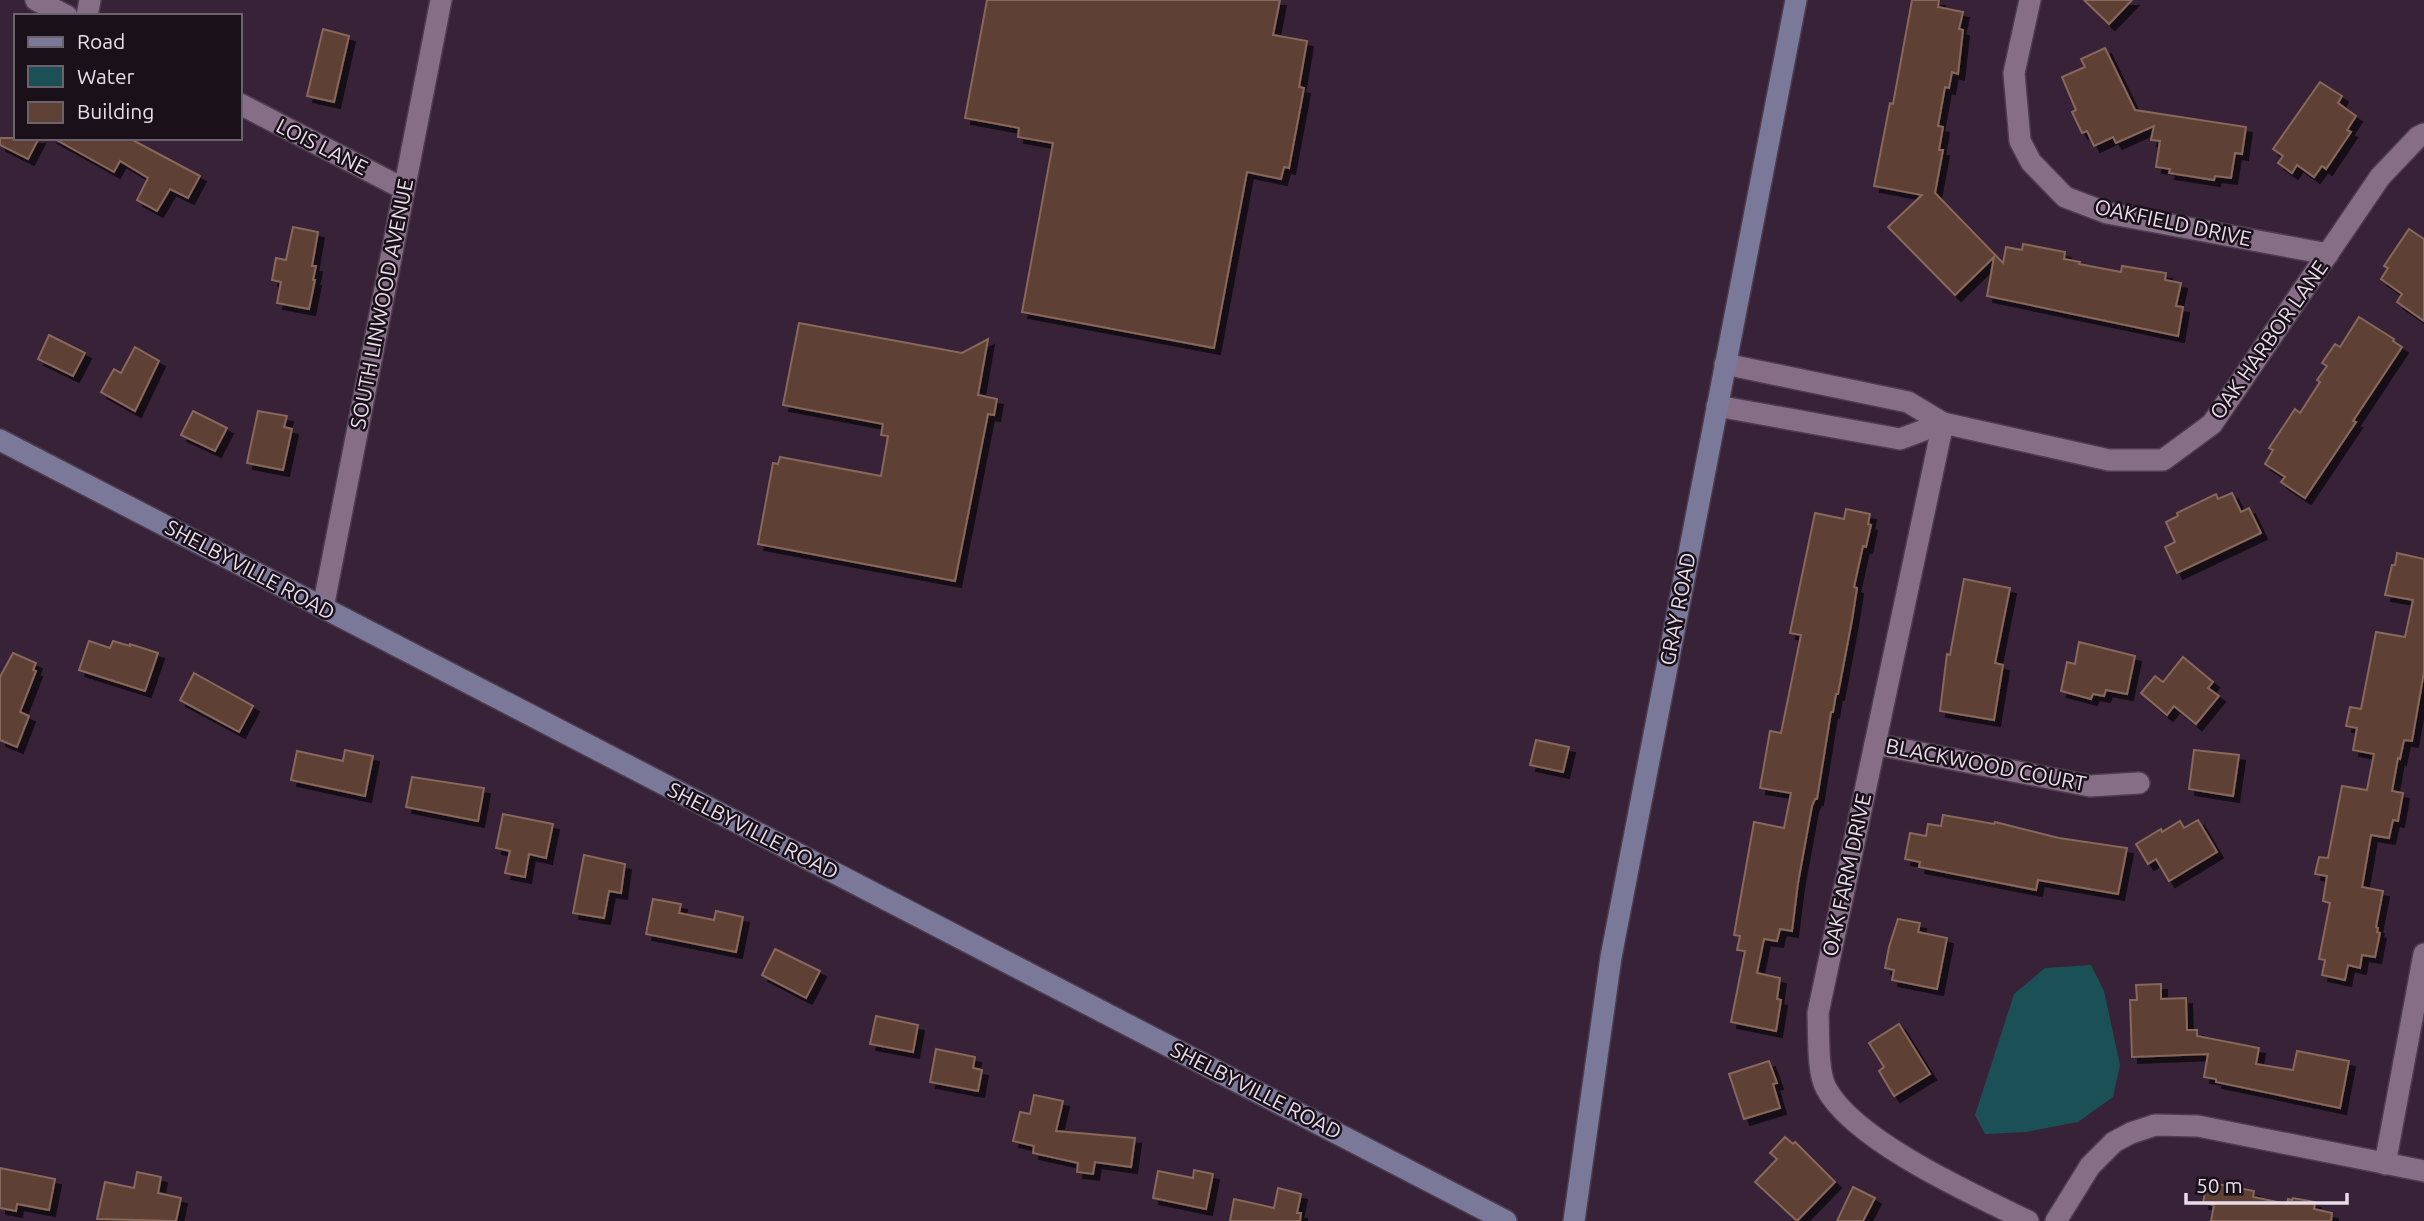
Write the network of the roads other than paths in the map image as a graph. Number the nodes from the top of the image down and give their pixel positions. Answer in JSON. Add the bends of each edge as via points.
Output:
{"nodes":[{"id":1,"x":36,"y":0,"type":"edge"},
{"id":2,"x":441,"y":0,"type":"edge"},
{"id":3,"x":1796,"y":0,"type":"edge"},
{"id":4,"x":2030,"y":0,"type":"edge"},
{"id":5,"x":63,"y":14,"type":"edge"},
{"id":6,"x":242,"y":105,"type":"edge"},
{"id":7,"x":2424,"y":134,"type":"edge"},
{"id":8,"x":404,"y":189,"type":"junction"},
{"id":9,"x":2328,"y":254,"type":"junction"},
{"id":10,"x":1725,"y":364,"type":"junction"},
{"id":11,"x":1717,"y":406,"type":"junction"},
{"id":12,"x":1943,"y":423,"type":"junction"},
{"id":13,"x":0,"y":440,"type":"edge"},
{"id":14,"x":323,"y":608,"type":"junction"},
{"id":15,"x":1875,"y":744,"type":"junction"},
{"id":16,"x":2139,"y":783,"type":"dead end"},
{"id":17,"x":2424,"y":954,"type":"edge"},
{"id":18,"x":2385,"y":1164,"type":"junction"},
{"id":19,"x":2424,"y":1171,"type":"edge"},
{"id":20,"x":1506,"y":1221,"type":"edge"},
{"id":21,"x":1574,"y":1221,"type":"edge"},
{"id":22,"x":2028,"y":1221,"type":"edge"},
{"id":23,"x":2056,"y":1221,"type":"edge"}],
"edges":[{"from":1,"to":5,"type":"street"},
{"from":2,"to":8,"type":"street","name":"SOUTH LINWOOD AVENUE"},
{"from":3,"to":10,"type":"main road","name":"GRAY ROAD"},
{"from":4,"to":9,"type":"street","name":"OAKFIELD DRIVE","via":[[2014,74],[2020,141],[2031,162],[2065,197],[2107,213]]},
{"from":6,"to":8,"type":"street","name":"LOIS LANE"},
{"from":7,"to":9,"type":"street","name":"OAK HARBOR LANE","via":[[2380,177]]},
{"from":8,"to":14,"type":"street","name":"SOUTH LINWOOD AVENUE"},
{"from":9,"to":12,"type":"street","name":"OAK HARBOR LANE","via":[[2211,424],[2163,460],[2109,460]]},
{"from":10,"to":11,"type":"main road","name":"GRAY ROAD"},
{"from":10,"to":12,"type":"street","name":"OAK HARBOR LANE","via":[[1908,402]]},
{"from":11,"to":12,"type":"street","via":[[1900,439]]},
{"from":11,"to":21,"type":"main road","name":"GRAY ROAD","via":[[1611,957]]},
{"from":12,"to":15,"type":"street","name":"OAK FARM DRIVE"},
{"from":13,"to":14,"type":"main road","name":"SHELBYVILLE ROAD"},
{"from":14,"to":20,"type":"main road","name":"SHELBYVILLE ROAD"},
{"from":15,"to":16,"type":"street","name":"BLACKWOOD COURT","via":[[2090,786]]},
{"from":15,"to":22,"type":"street","name":"OAK FARM DRIVE","via":[[1818,1013],[1825,1087],[1843,1111],[1872,1135],[1945,1181]]},
{"from":17,"to":18,"type":"street"},
{"from":18,"to":19,"type":"street"},
{"from":18,"to":23,"type":"street","via":[[2198,1126],[2155,1125],[2114,1142],[2090,1166]]}]}
